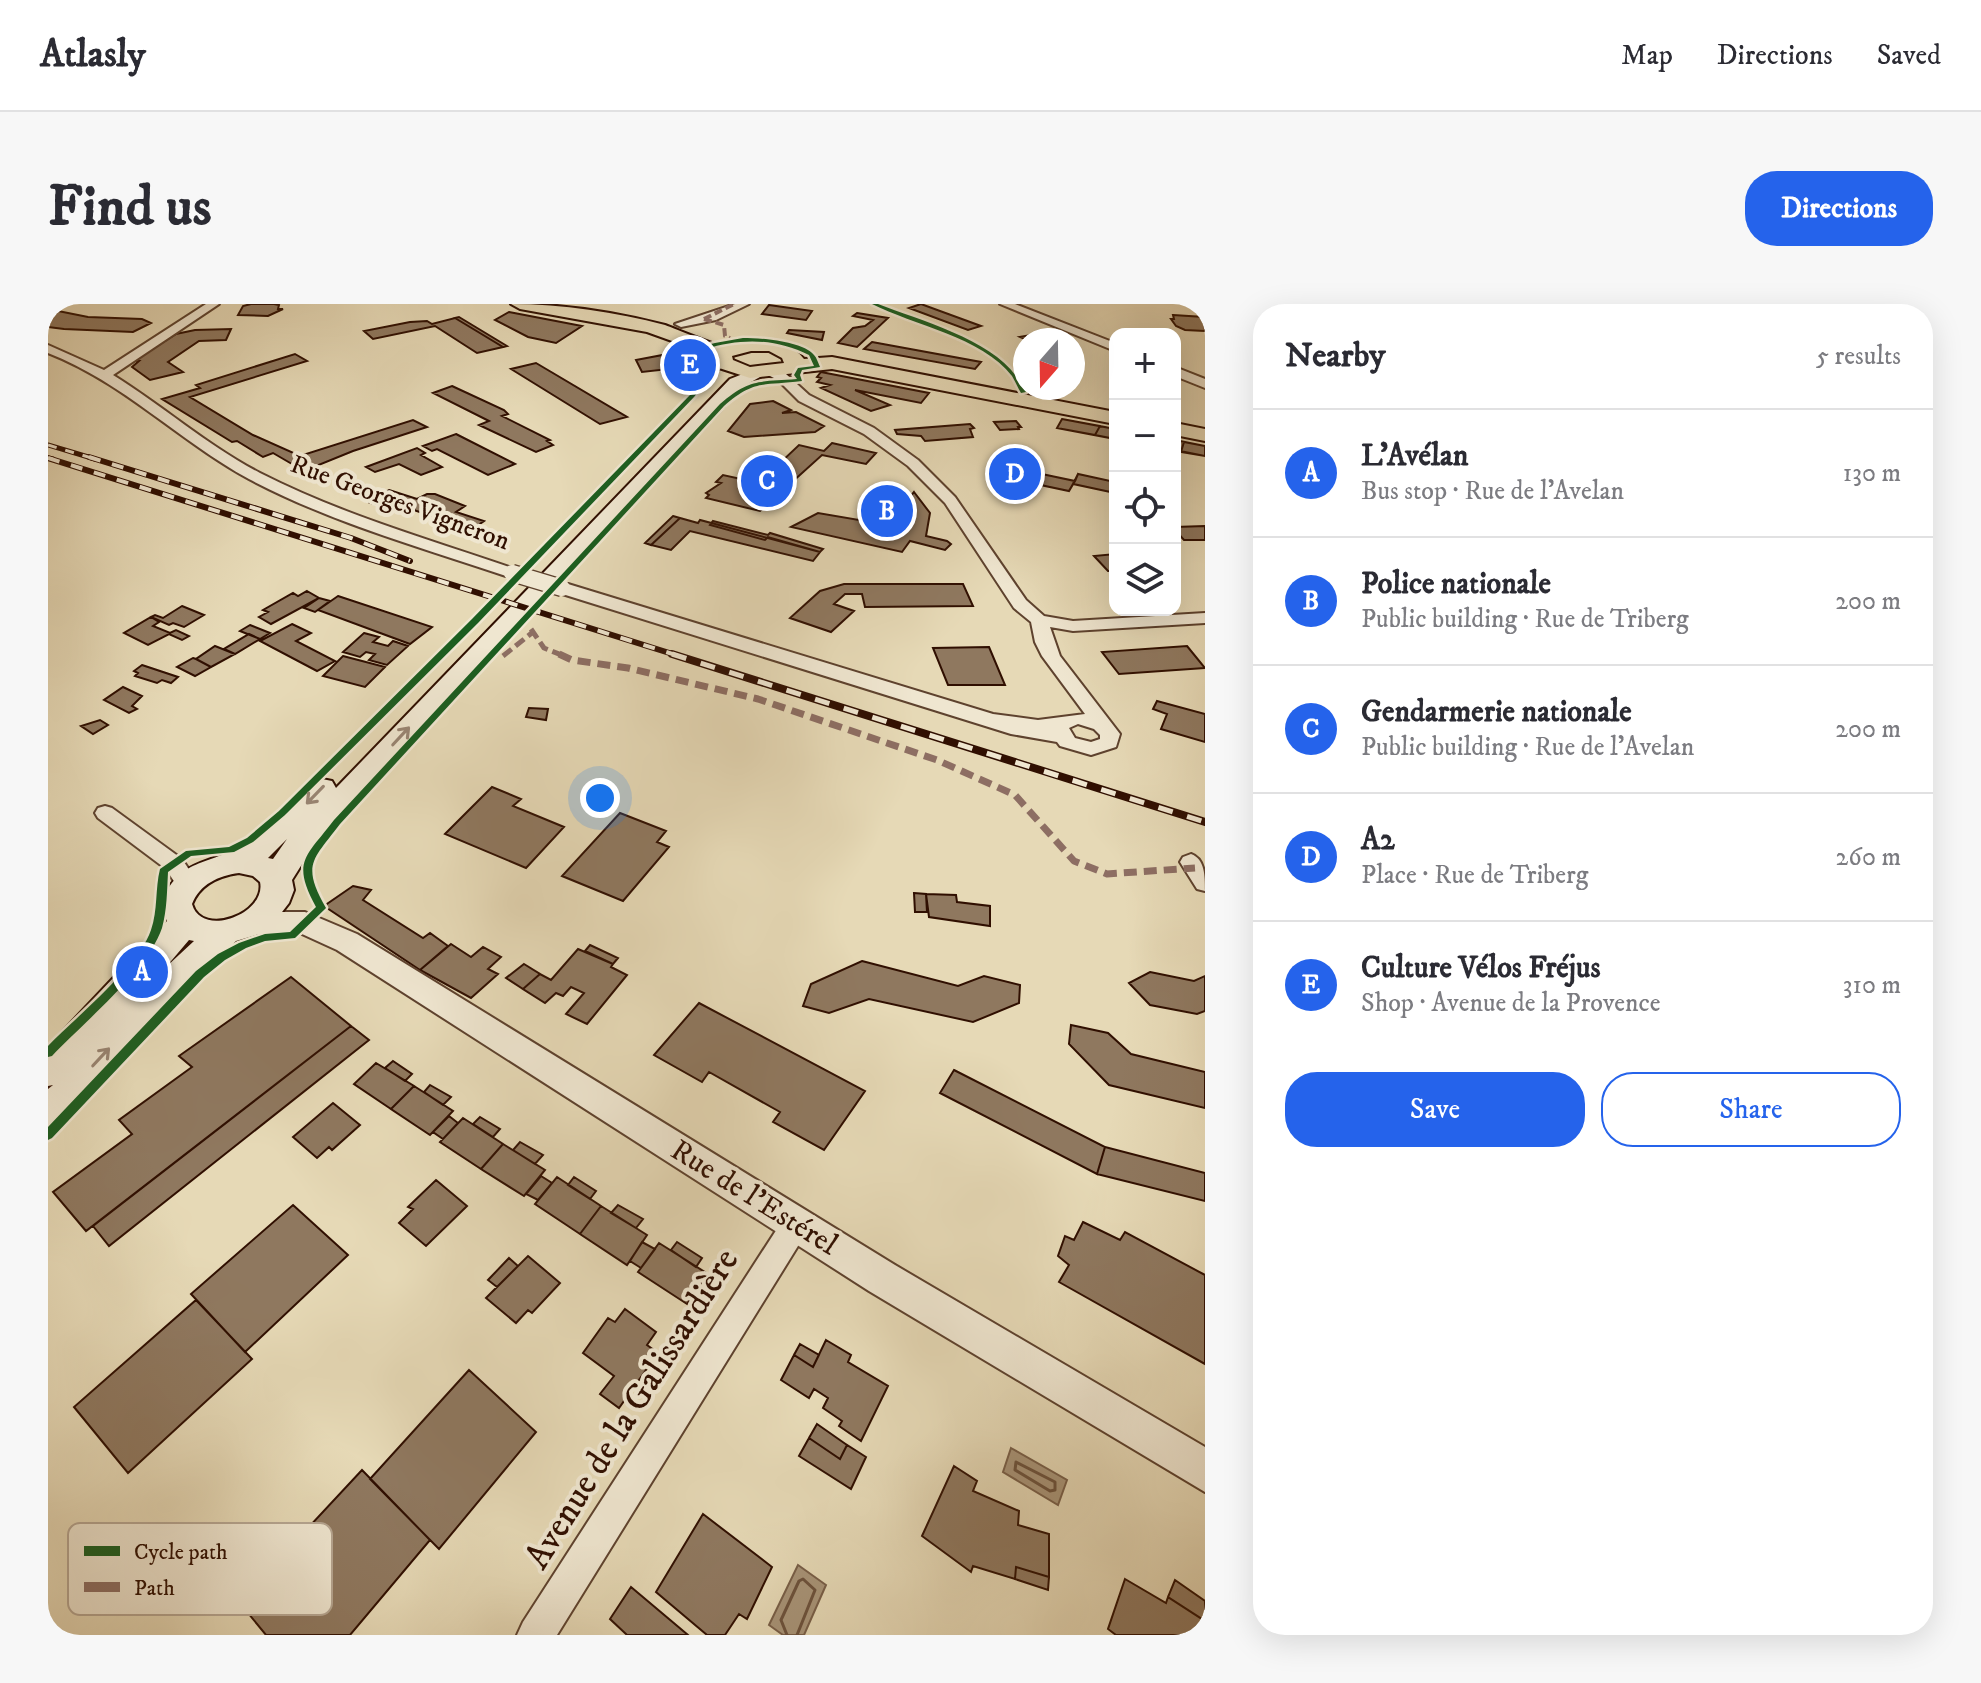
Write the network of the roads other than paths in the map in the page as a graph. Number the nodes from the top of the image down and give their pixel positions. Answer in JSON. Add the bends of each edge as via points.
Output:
{"nodes":[{"id":1,"x":214,"y":304,"type":"edge"},
{"id":2,"x":520,"y":304,"type":"edge"},
{"id":3,"x":553,"y":304,"type":"edge"},
{"id":4,"x":744,"y":304,"type":"edge"},
{"id":5,"x":1005,"y":304,"type":"edge"},
{"id":6,"x":700,"y":328,"type":"junction"},
{"id":7,"x":748,"y":345,"type":"junction"},
{"id":8,"x":1109,"y":345,"type":"edge"},
{"id":9,"x":48,"y":349,"type":"edge"},
{"id":10,"x":726,"y":360,"type":"junction"},
{"id":11,"x":779,"y":366,"type":"junction"},
{"id":12,"x":1181,"y":374,"type":"edge"},
{"id":13,"x":104,"y":375,"type":"junction"},
{"id":14,"x":1205,"y":384,"type":"edge"},
{"id":15,"x":1109,"y":408,"type":"edge"},
{"id":16,"x":1109,"y":417,"type":"edge"},
{"id":17,"x":1181,"y":422,"type":"edge"},
{"id":18,"x":1205,"y":426,"type":"edge"},
{"id":19,"x":1181,"y":430,"type":"edge"},
{"id":20,"x":1205,"y":435,"type":"edge"},
{"id":21,"x":1205,"y":618,"type":"edge"},
{"id":22,"x":1039,"y":620,"type":"junction"},
{"id":23,"x":1073,"y":626,"type":"junction"},
{"id":24,"x":1051,"y":651,"type":"junction"},
{"id":25,"x":1079,"y":695,"type":"junction"},
{"id":26,"x":1101,"y":725,"type":"junction"},
{"id":27,"x":1065,"y":726,"type":"junction"},
{"id":28,"x":105,"y":813,"type":"dead end"},
{"id":29,"x":239,"y":862,"type":"junction"},
{"id":30,"x":1191,"y":862,"type":"dead end"},
{"id":31,"x":187,"y":883,"type":"junction"},
{"id":32,"x":1205,"y":883,"type":"edge"},
{"id":33,"x":278,"y":886,"type":"junction"},
{"id":34,"x":184,"y":923,"type":"junction"},
{"id":35,"x":305,"y":923,"type":"junction"},
{"id":36,"x":238,"y":928,"type":"junction"},
{"id":37,"x":48,"y":1071,"type":"edge"},
{"id":38,"x":48,"y":1115,"type":"edge"},
{"id":39,"x":796,"y":1224,"type":"junction"},
{"id":40,"x":1205,"y":1471,"type":"edge"},
{"id":41,"x":546,"y":1631,"type":"edge"}],
"edges":[{"from":1,"to":13,"type":"street"},
{"from":2,"to":6,"type":"main road"},
{"from":3,"to":6,"type":"main road"},
{"from":4,"to":6,"type":"street"},
{"from":5,"to":8,"type":"street"},
{"from":6,"to":7,"type":"main road"},
{"from":6,"to":10,"type":"main road"},
{"from":7,"to":10,"type":"main road"},
{"from":7,"to":11,"type":"main road","via":[[770,346]]},
{"from":9,"to":13,"type":"street","name":"Rue Georges Vigneron"},
{"from":10,"to":11,"type":"main road"},
{"from":10,"to":29,"type":"main road","one_way":true,"via":[[298,813]]},
{"from":11,"to":15,"type":"main road","via":[[832,357]]},
{"from":11,"to":16,"type":"main road","via":[[832,363]]},
{"from":11,"to":22,"type":"street","via":[[782,377],[804,398],[890,445],[933,482],[1020,604]]},
{"from":33,"to":11,"type":"main road","one_way":true,"via":[[298,846],[653,468],[736,383]]},
{"from":12,"to":14,"type":"street"},
{"from":13,"to":27,"type":"street","name":"Rue Georges Vigneron","bridge":true,"via":[[254,476],[386,531],[991,720]]},
{"from":17,"to":18,"type":"main road"},
{"from":19,"to":20,"type":"main road"},
{"from":21,"to":23,"type":"street"},
{"from":22,"to":23,"type":"street"},
{"from":22,"to":24,"type":"street"},
{"from":23,"to":24,"type":"street"},
{"from":24,"to":25,"type":"street"},
{"from":25,"to":26,"type":"street","via":[[1093,707]]},
{"from":25,"to":27,"type":"street"},
{"from":26,"to":27,"type":"street","via":[[1087,719]]},
{"from":26,"to":27,"type":"street","via":[[1111,739],[1099,748],[1074,746]]},
{"from":28,"to":31,"type":"street","via":[[174,864]]},
{"from":29,"to":31,"type":"main road","via":[[210,867]]},
{"from":29,"to":33,"type":"main road","via":[[262,866]]},
{"from":30,"to":32,"type":"street"},
{"from":31,"to":34,"type":"main road","via":[[176,904]]},
{"from":33,"to":35,"type":"street","name":"Rue de l'Estérel"},
{"from":33,"to":36,"type":"main road","via":[[275,904]]},
{"from":34,"to":36,"type":"main road","via":[[194,929]]},
{"from":34,"to":37,"type":"main road"},
{"from":35,"to":36,"type":"street","name":"Rue de l'Estérel"},
{"from":35,"to":39,"type":"street","name":"Rue de l'Estérel","via":[[347,942]]},
{"from":38,"to":36,"type":"main road","one_way":true,"via":[[178,975]]},
{"from":39,"to":40,"type":"street","name":"Rue de l'Estérel"},
{"from":39,"to":41,"type":"street","name":"Avenue de la Galissardière"}]}
